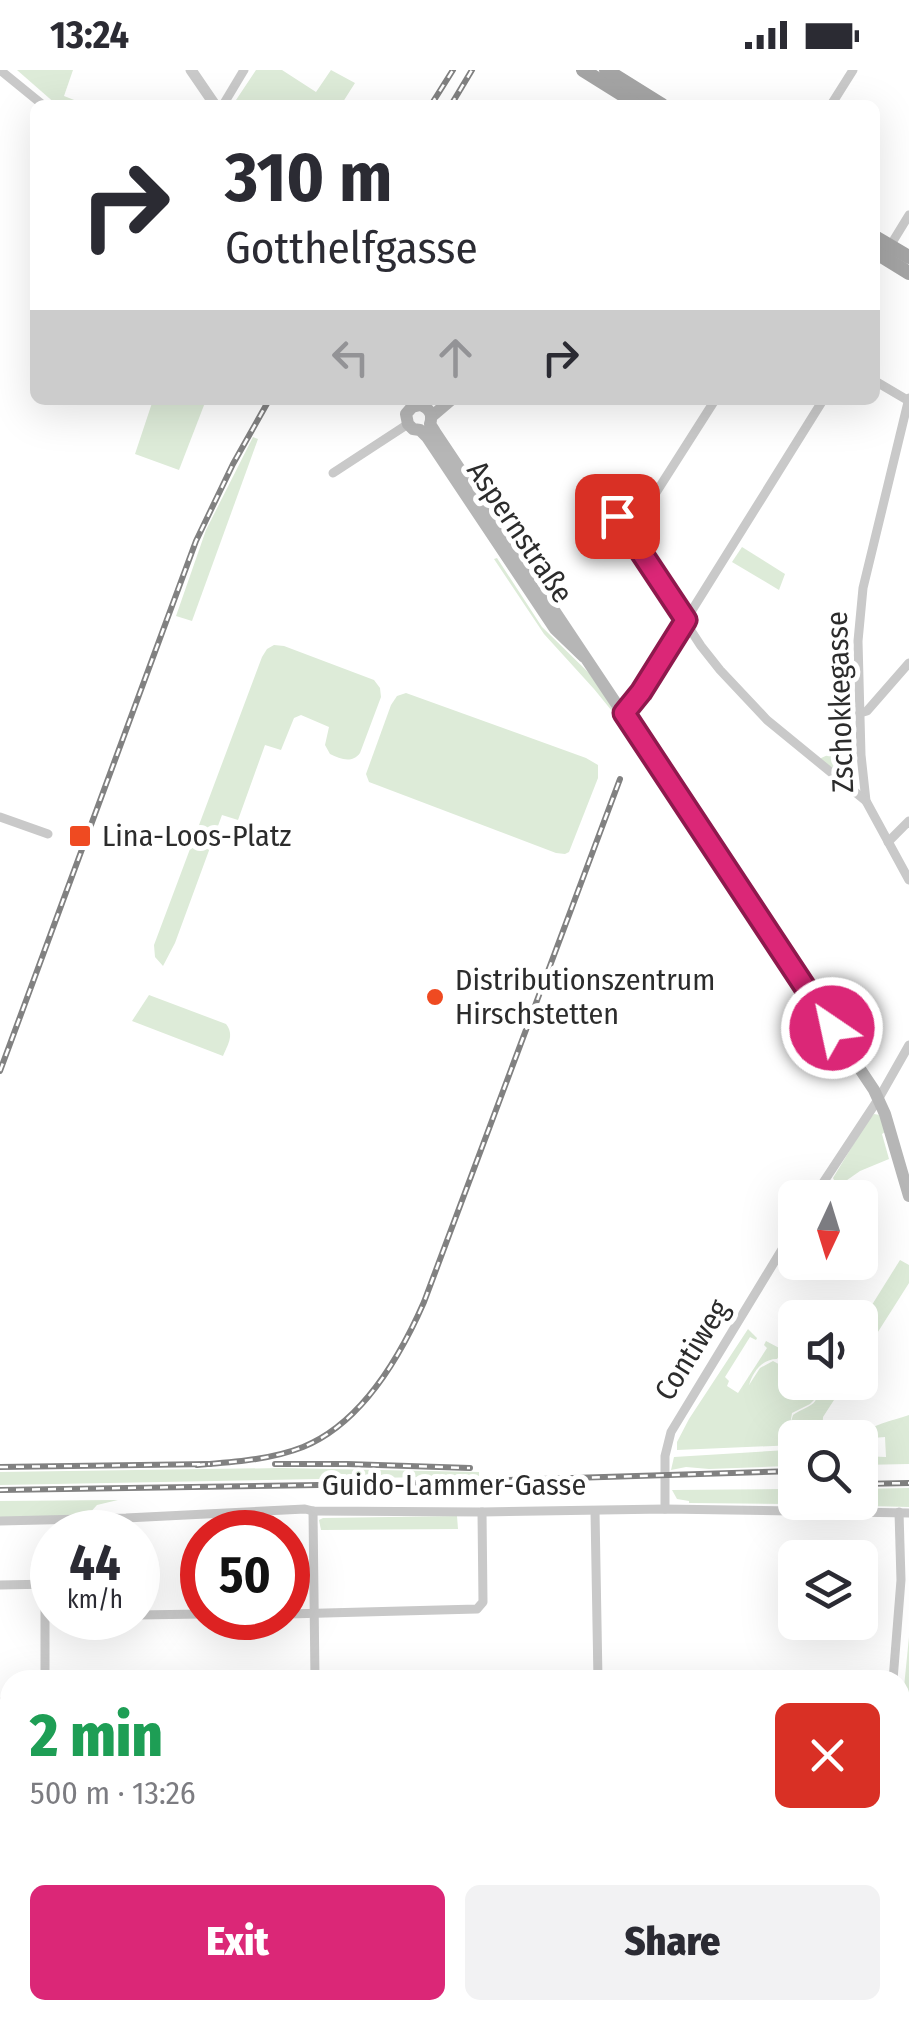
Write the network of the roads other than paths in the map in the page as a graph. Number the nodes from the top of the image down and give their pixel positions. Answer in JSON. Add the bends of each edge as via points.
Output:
{"nodes":[{"id":1,"x":0,"y":70,"type":"edge"},
{"id":2,"x":192,"y":70,"type":"edge"},
{"id":3,"x":244,"y":70,"type":"edge"},
{"id":4,"x":583,"y":70,"type":"edge"},
{"id":5,"x":606,"y":70,"type":"edge"},
{"id":6,"x":853,"y":70,"type":"edge"},
{"id":7,"x":37,"y":100,"type":"edge"},
{"id":8,"x":212,"y":100,"type":"edge"},
{"id":9,"x":226,"y":100,"type":"edge"},
{"id":10,"x":631,"y":100,"type":"edge"},
{"id":11,"x":651,"y":100,"type":"edge"},
{"id":12,"x":834,"y":100,"type":"edge"},
{"id":13,"x":909,"y":215,"type":"edge"},
{"id":14,"x":882,"y":249,"type":"edge"},
{"id":15,"x":909,"y":257,"type":"edge"},
{"id":16,"x":909,"y":273,"type":"edge"},
{"id":17,"x":880,"y":384,"type":"edge"},
{"id":18,"x":908,"y":400,"type":"edge"},
{"id":19,"x":712,"y":405,"type":"edge"},
{"id":20,"x":820,"y":405,"type":"edge"},
{"id":21,"x":419,"y":412,"type":"edge"},
{"id":22,"x":334,"y":473,"type":"dead end"},
{"id":23,"x":605,"y":498,"type":"dead end"},
{"id":24,"x":629,"y":534,"type":"junction"},
{"id":25,"x":686,"y":620,"type":"junction"},
{"id":26,"x":909,"y":662,"type":"edge"},
{"id":27,"x":860,"y":712,"type":"junction"},
{"id":28,"x":624,"y":713,"type":"junction"},
{"id":29,"x":866,"y":801,"type":"junction"},
{"id":30,"x":0,"y":817,"type":"edge"},
{"id":31,"x":909,"y":821,"type":"edge"},
{"id":32,"x":48,"y":834,"type":"dead end"},
{"id":33,"x":888,"y":842,"type":"junction"},
{"id":34,"x":909,"y":880,"type":"edge"},
{"id":35,"x":909,"y":1045,"type":"edge"},
{"id":36,"x":878,"y":1098,"type":"junction"},
{"id":37,"x":905,"y":1169,"type":"edge"},
{"id":38,"x":825,"y":1180,"type":"edge"},
{"id":39,"x":909,"y":1196,"type":"edge"},
{"id":40,"x":778,"y":1256,"type":"edge"},
{"id":41,"x":665,"y":1508,"type":"junction"},
{"id":42,"x":313,"y":1511,"type":"junction"},
{"id":43,"x":595,"y":1511,"type":"junction"},
{"id":44,"x":482,"y":1512,"type":"junction"},
{"id":45,"x":904,"y":1512,"type":"edge"},
{"id":46,"x":0,"y":1522,"type":"edge"},
{"id":47,"x":30,"y":1584,"type":"edge"},
{"id":48,"x":0,"y":1585,"type":"edge"},
{"id":49,"x":310,"y":1614,"type":"edge"},
{"id":50,"x":314,"y":1614,"type":"junction"},
{"id":51,"x":47,"y":1640,"type":"edge"},
{"id":52,"x":45,"y":1670,"type":"edge"},
{"id":53,"x":315,"y":1670,"type":"edge"},
{"id":54,"x":598,"y":1670,"type":"edge"},
{"id":55,"x":894,"y":1670,"type":"edge"}],
"edges":[{"from":1,"to":7,"type":"street"},
{"from":2,"to":8,"type":"street"},
{"from":3,"to":9,"type":"street"},
{"from":4,"to":10,"type":"main road"},
{"from":5,"to":11,"type":"main road"},
{"from":6,"to":12,"type":"street"},
{"from":13,"to":14,"type":"street"},
{"from":14,"to":15,"type":"main road"},
{"from":14,"to":16,"type":"main road"},
{"from":17,"to":18,"type":"street"},
{"from":18,"to":27,"type":"street","name":"Zschokkegasse","via":[[863,588]]},
{"from":19,"to":24,"type":"street"},
{"from":20,"to":25,"type":"street"},
{"from":21,"to":22,"type":"street"},
{"from":21,"to":28,"type":"main road","name":"Aspernstraße"},
{"from":23,"to":24,"type":"street"},
{"from":24,"to":25,"type":"street"},
{"from":25,"to":28,"type":"street"},
{"from":25,"to":29,"type":"street","via":[[720,670],[768,720]]},
{"from":26,"to":27,"type":"street"},
{"from":27,"to":29,"type":"street","name":"Zschokkegasse"},
{"from":28,"to":36,"type":"main road","name":"Aspernstraße"},
{"from":29,"to":33,"type":"street","name":"Zschokkegasse"},
{"from":30,"to":32,"type":"street"},
{"from":31,"to":33,"type":"street"},
{"from":33,"to":34,"type":"street","name":"Zschokkegasse"},
{"from":35,"to":36,"type":"street"},
{"from":36,"to":37,"type":"main road","name":"Aspernstraße"},
{"from":36,"to":38,"type":"street"},
{"from":37,"to":39,"type":"main road","name":"Aspernstraße"},
{"from":40,"to":41,"type":"street","name":"Contiweg","via":[[671,1432]]},
{"from":41,"to":43,"type":"street","name":"Guido-Lammer-Gasse"},
{"from":41,"to":45,"type":"street","name":"Guido-Lammer-Gasse"},
{"from":42,"to":44,"type":"street","name":"Guido-Lammer-Gasse"},
{"from":42,"to":46,"type":"street","name":"Guido-Lammer-Gasse"},
{"from":42,"to":50,"type":"street"},
{"from":43,"to":44,"type":"street","name":"Guido-Lammer-Gasse"},
{"from":43,"to":54,"type":"street"},
{"from":44,"to":50,"type":"street","via":[[478,1609]]},
{"from":45,"to":55,"type":"street"},
{"from":47,"to":48,"type":"street"},
{"from":49,"to":50,"type":"street"},
{"from":50,"to":53,"type":"street"},
{"from":51,"to":52,"type":"street"}]}
